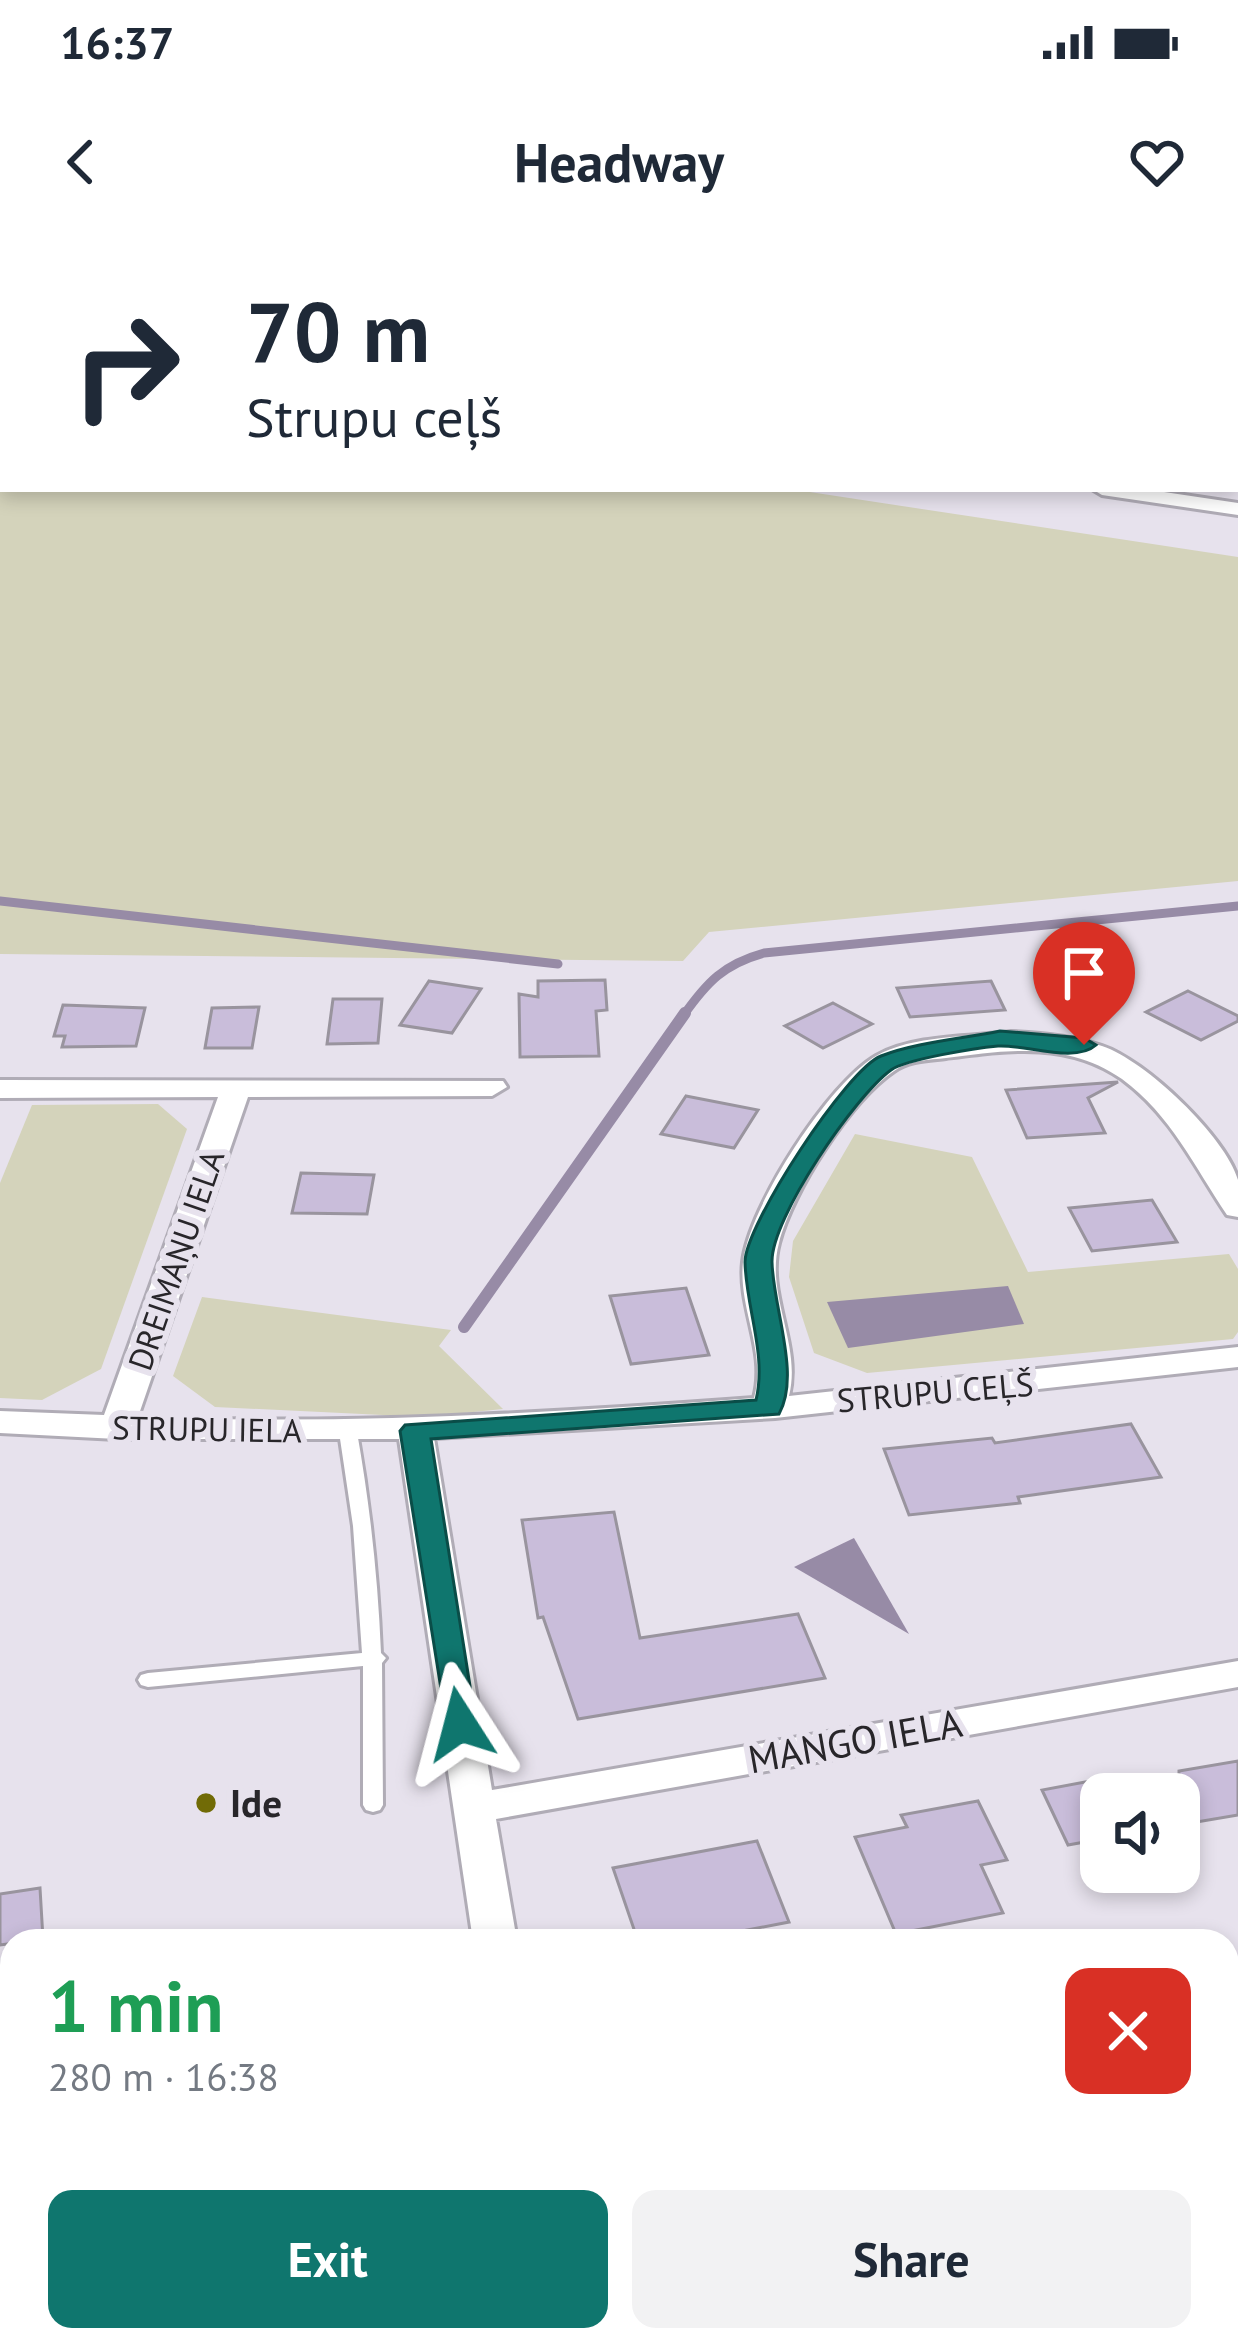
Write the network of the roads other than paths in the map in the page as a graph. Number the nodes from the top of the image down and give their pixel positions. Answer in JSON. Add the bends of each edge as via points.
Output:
{"nodes":[{"id":1,"x":1122,"y":492,"type":"edge"},
{"id":2,"x":1238,"y":509,"type":"edge"},
{"id":3,"x":492,"y":1087,"type":"dead end"},
{"id":4,"x":0,"y":1089,"type":"edge"},
{"id":5,"x":235,"y":1091,"type":"junction"},
{"id":6,"x":1238,"y":1208,"type":"edge"},
{"id":7,"x":1238,"y":1357,"type":"edge"},
{"id":8,"x":769,"y":1408,"type":"junction"},
{"id":9,"x":0,"y":1422,"type":"edge"},
{"id":10,"x":117,"y":1429,"type":"junction"},
{"id":11,"x":415,"y":1431,"type":"junction"},
{"id":12,"x":348,"y":1432,"type":"junction"},
{"id":13,"x":376,"y":1658,"type":"junction"},
{"id":14,"x":1238,"y":1674,"type":"edge"},
{"id":15,"x":148,"y":1680,"type":"dead end"},
{"id":16,"x":374,"y":1804,"type":"dead end"},
{"id":17,"x":473,"y":1808,"type":"junction"},
{"id":18,"x":493,"y":1929,"type":"edge"}],
"edges":[{"from":1,"to":2,"type":"street"},
{"from":3,"to":5,"type":"street"},
{"from":4,"to":5,"type":"street"},
{"from":5,"to":10,"type":"street","name":"DREIMAŅU IELA"},
{"from":6,"to":8,"type":"street","via":[[1211,1157],[1148,1080],[1084,1045],[1000,1039],[885,1062],[834,1118],[758,1256],[777,1374]]},
{"from":7,"to":8,"type":"street","name":"STRUPU CEĻŠ"},
{"from":8,"to":11,"type":"street","name":"STRUPU CEĻŠ"},
{"from":9,"to":10,"type":"street","name":"STRUPU IELA"},
{"from":10,"to":12,"type":"street","name":"STRUPU IELA"},
{"from":11,"to":12,"type":"street","name":"STRUPU IELA"},
{"from":11,"to":17,"type":"street"},
{"from":12,"to":13,"type":"lane"},
{"from":13,"to":15,"type":"lane"},
{"from":13,"to":16,"type":"lane"},
{"from":14,"to":17,"type":"street","name":"MANGO IELA"},
{"from":17,"to":18,"type":"street"}]}
